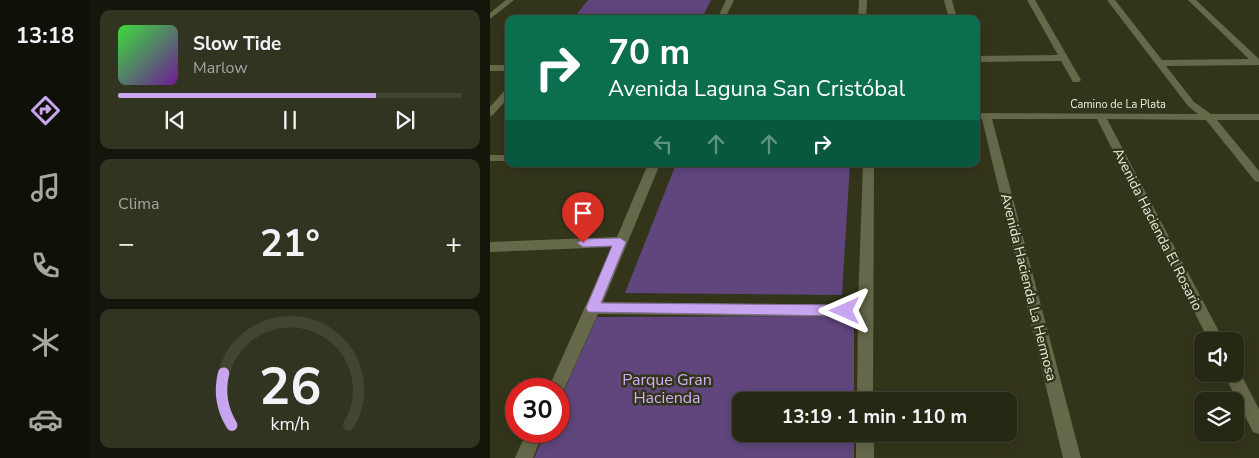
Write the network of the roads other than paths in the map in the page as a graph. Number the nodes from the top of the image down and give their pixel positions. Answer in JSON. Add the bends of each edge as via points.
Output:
{"nodes":[{"id":1,"x":510,"y":0,"type":"edge"},
{"id":2,"x":730,"y":0,"type":"edge"},
{"id":3,"x":863,"y":0,"type":"edge"},
{"id":4,"x":948,"y":0,"type":"edge"},
{"id":5,"x":1030,"y":0,"type":"edge"},
{"id":6,"x":1111,"y":0,"type":"edge"},
{"id":7,"x":1192,"y":0,"type":"edge"},
{"id":8,"x":723,"y":15,"type":"edge"},
{"id":9,"x":862,"y":15,"type":"edge"},
{"id":10,"x":951,"y":15,"type":"edge"},
{"id":11,"x":490,"y":17,"type":"edge"},
{"id":12,"x":1064,"y":58,"type":"junction"},
{"id":13,"x":980,"y":59,"type":"edge"},
{"id":14,"x":1258,"y":62,"type":"edge"},
{"id":15,"x":1160,"y":63,"type":"junction"},
{"id":16,"x":490,"y":68,"type":"edge"},
{"id":17,"x":505,"y":68,"type":"edge"},
{"id":18,"x":1076,"y":80,"type":"dead end"},
{"id":19,"x":505,"y":96,"type":"edge"},
{"id":20,"x":490,"y":113,"type":"edge"},
{"id":21,"x":981,"y":116,"type":"edge"},
{"id":22,"x":1100,"y":116,"type":"junction"},
{"id":23,"x":1209,"y":117,"type":"junction"},
{"id":24,"x":1259,"y":117,"type":"edge"},
{"id":25,"x":490,"y":158,"type":"edge"},
{"id":26,"x":505,"y":158,"type":"edge"},
{"id":27,"x":653,"y":167,"type":"edge"},
{"id":28,"x":869,"y":167,"type":"edge"},
{"id":29,"x":1259,"y":178,"type":"edge"},
{"id":30,"x":620,"y":242,"type":"junction"},
{"id":31,"x":490,"y":247,"type":"edge"},
{"id":32,"x":593,"y":308,"type":"junction"},
{"id":33,"x":865,"y":311,"type":"junction"},
{"id":34,"x":1211,"y":332,"type":"edge"},
{"id":35,"x":561,"y":378,"type":"edge"},
{"id":36,"x":1236,"y":382,"type":"edge"},
{"id":37,"x":865,"y":392,"type":"edge"},
{"id":38,"x":1259,"y":426,"type":"edge"},
{"id":39,"x":865,"y":442,"type":"edge"},
{"id":40,"x":531,"y":443,"type":"edge"},
{"id":41,"x":524,"y":458,"type":"edge"},
{"id":42,"x":865,"y":458,"type":"edge"},
{"id":43,"x":1072,"y":458,"type":"edge"}],
"edges":[{"from":1,"to":11,"type":"street"},
{"from":2,"to":8,"type":"street"},
{"from":3,"to":9,"type":"street"},
{"from":4,"to":10,"type":"street"},
{"from":5,"to":12,"type":"street"},
{"from":6,"to":15,"type":"street"},
{"from":7,"to":14,"type":"street"},
{"from":12,"to":13,"type":"street"},
{"from":12,"to":18,"type":"street"},
{"from":14,"to":15,"type":"street"},
{"from":15,"to":23,"type":"street","via":[[1191,104]]},
{"from":16,"to":17,"type":"street"},
{"from":19,"to":20,"type":"street"},
{"from":21,"to":22,"type":"street","name":"Camino de La Plata"},
{"from":21,"to":43,"type":"street","name":"Avenida Hacienda La Hermosa"},
{"from":22,"to":23,"type":"street","name":"Camino de La Plata"},
{"from":22,"to":34,"type":"street","name":"Avenida Hacienda El Rosario"},
{"from":23,"to":24,"type":"street","name":"Camino de La Plata"},
{"from":23,"to":29,"type":"street"},
{"from":25,"to":26,"type":"street"},
{"from":27,"to":30,"type":"street"},
{"from":28,"to":33,"type":"street"},
{"from":30,"to":31,"type":"street"},
{"from":30,"to":32,"type":"street"},
{"from":32,"to":33,"type":"street"},
{"from":32,"to":35,"type":"street"},
{"from":33,"to":37,"type":"street"},
{"from":36,"to":38,"type":"street"},
{"from":39,"to":42,"type":"street"},
{"from":40,"to":41,"type":"street"}]}
